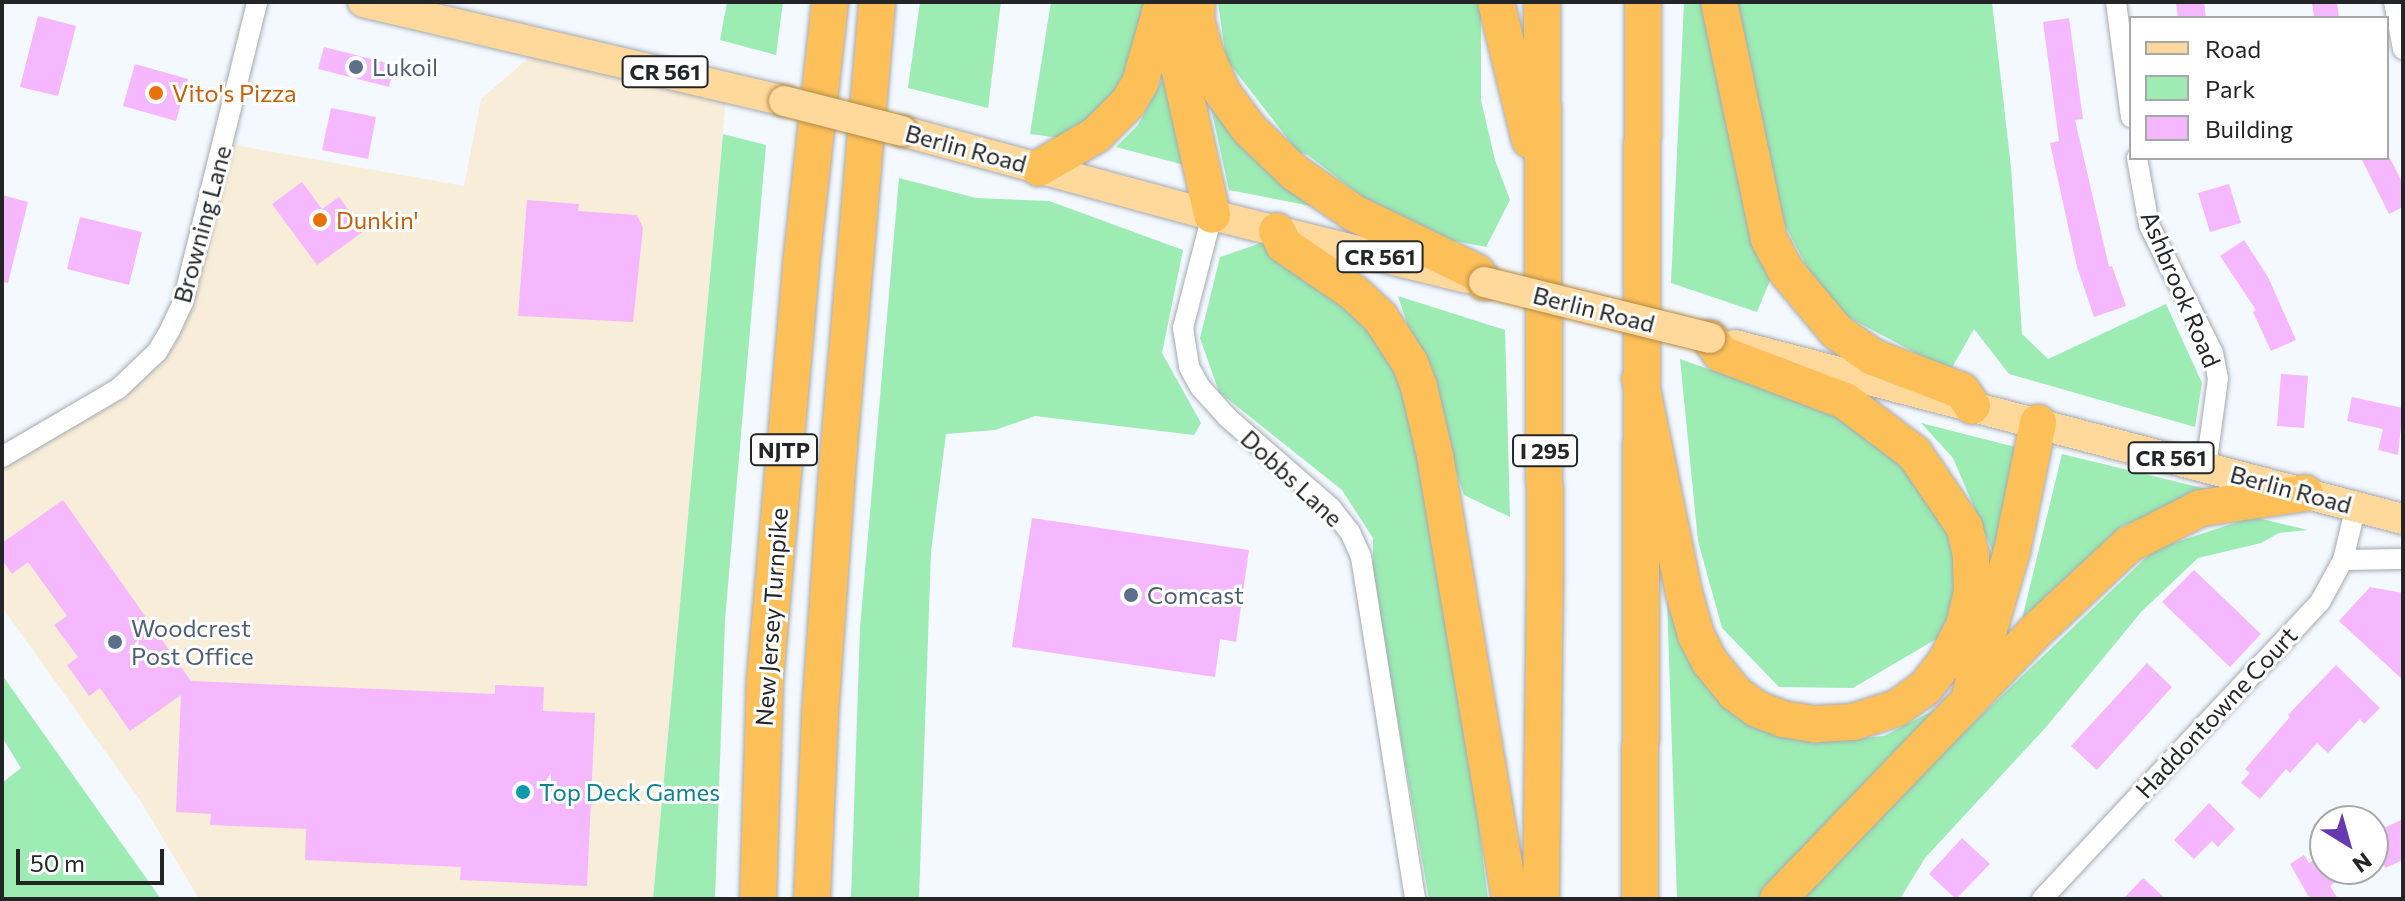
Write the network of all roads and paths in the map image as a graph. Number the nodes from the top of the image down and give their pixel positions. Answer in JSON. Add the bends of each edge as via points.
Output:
{"nodes":[{"id":1,"x":257,"y":2,"type":"edge"},
{"id":2,"x":363,"y":2,"type":"edge"},
{"id":3,"x":441,"y":2,"type":"edge"},
{"id":4,"x":830,"y":2,"type":"edge"},
{"id":5,"x":877,"y":2,"type":"edge"},
{"id":6,"x":1164,"y":2,"type":"edge"},
{"id":7,"x":1197,"y":2,"type":"edge"},
{"id":8,"x":1496,"y":2,"type":"edge"},
{"id":9,"x":1542,"y":2,"type":"edge"},
{"id":10,"x":1643,"y":2,"type":"edge"},
{"id":11,"x":1719,"y":2,"type":"edge"},
{"id":12,"x":2116,"y":2,"type":"edge"},
{"id":13,"x":2394,"y":2,"type":"edge"},
{"id":14,"x":486,"y":28,"type":"junction"},
{"id":15,"x":2403,"y":49,"type":"edge"},
{"id":16,"x":2129,"y":102,"type":"edge"},
{"id":17,"x":2137,"y":160,"type":"edge"},
{"id":18,"x":1039,"y":168,"type":"junction"},
{"id":19,"x":1544,"y":200,"type":"junction"},
{"id":20,"x":1212,"y":215,"type":"junction"},
{"id":21,"x":1277,"y":231,"type":"junction"},
{"id":22,"x":1484,"y":282,"type":"junction"},
{"id":23,"x":1710,"y":338,"type":"junction"},
{"id":24,"x":1640,"y":379,"type":"junction"},
{"id":25,"x":1972,"y":406,"type":"junction"},
{"id":26,"x":2038,"y":423,"type":"junction"},
{"id":27,"x":2,"y":457,"type":"edge"},
{"id":28,"x":2206,"y":467,"type":"junction"},
{"id":29,"x":2305,"y":493,"type":"junction"},
{"id":30,"x":2356,"y":506,"type":"junction"},
{"id":31,"x":2403,"y":519,"type":"edge"},
{"id":32,"x":2403,"y":559,"type":"edge"},
{"id":33,"x":2343,"y":560,"type":"junction"},
{"id":34,"x":1968,"y":700,"type":"junction"},
{"id":35,"x":758,"y":899,"type":"edge"},
{"id":36,"x":812,"y":899,"type":"edge"},
{"id":37,"x":1415,"y":899,"type":"edge"},
{"id":38,"x":1510,"y":899,"type":"edge"},
{"id":39,"x":1541,"y":899,"type":"edge"},
{"id":40,"x":1640,"y":899,"type":"edge"},
{"id":41,"x":1778,"y":899,"type":"edge"},
{"id":42,"x":2042,"y":899,"type":"edge"}],
"edges":[{"from":1,"to":27,"type":"street","name":"Browning Lane","via":[[183,302],[170,330],[157,352],[118,389]]},
{"from":2,"to":14,"type":"main road","number":"CR 561"},
{"from":3,"to":14,"type":"main road"},
{"from":4,"to":35,"type":"highway","name":"New Jersey Turnpike","number":"NJTP","via":[[765,679]]},
{"from":5,"to":36,"type":"highway","number":"NJTP","via":[[837,474]]},
{"from":6,"to":18,"type":"highway","via":[[1140,83],[1128,103],[1096,135]]},
{"from":6,"to":20,"type":"highway"},
{"from":7,"to":22,"type":"highway","via":[[1196,20],[1222,92],[1258,138],[1295,173],[1354,213],[1476,272]]},
{"from":8,"to":19,"type":"highway"},
{"from":9,"to":19,"type":"highway","number":"I 295"},
{"from":10,"to":24,"type":"highway"},
{"from":11,"to":25,"type":"highway","via":[[1769,239],[1786,271],[1837,332],[1873,357],[1962,391]]},
{"from":12,"to":16,"type":"street"},
{"from":13,"to":15,"type":"street"},
{"from":14,"to":18,"type":"main road","name":"Berlin Road","number":"CR 561","bridge":true},
{"from":17,"to":28,"type":"street","name":"Ashbrook Road","via":[[2149,225],[2213,353],[2218,379]]},
{"from":18,"to":20,"type":"main road","name":"Berlin Road","number":"CR 561"},
{"from":19,"to":39,"type":"highway","number":"I 295"},
{"from":20,"to":21,"type":"main road","name":"Berlin Road","number":"CR 561"},
{"from":20,"to":37,"type":"street","name":"Dobbs Lane","via":[[1183,328],[1189,367],[1228,418],[1331,508],[1361,557]]},
{"from":21,"to":22,"type":"main road","name":"Berlin Road","number":"CR 561"},
{"from":21,"to":38,"type":"highway","via":[[1284,245],[1380,317],[1419,387]]},
{"from":22,"to":23,"type":"main road","name":"Berlin Road","number":"CR 561","bridge":true},
{"from":23,"to":24,"type":"highway","via":[[1721,354],[1845,401],[1914,453],[1965,528],[1972,590],[1964,626],[1925,688],[1897,708],[1853,722],[1783,719],[1746,701],[1710,662],[1684,593]]},
{"from":23,"to":25,"type":"main road","name":"Berlin Road","number":"CR 561"},
{"from":24,"to":40,"type":"highway"},
{"from":25,"to":26,"type":"main road","name":"Berlin Road","number":"CR 561"},
{"from":26,"to":28,"type":"main road","name":"Berlin Road","number":"CR 561"},
{"from":26,"to":34,"type":"highway","via":[[2012,551]]},
{"from":28,"to":29,"type":"main road","name":"Berlin Road","number":"CR 561"},
{"from":29,"to":30,"type":"main road","name":"Berlin Road","number":"CR 561"},
{"from":29,"to":34,"type":"highway","via":[[2201,508],[2128,545]]},
{"from":30,"to":31,"type":"main road","name":"Berlin Road","number":"CR 561"},
{"from":30,"to":33,"type":"street","name":"Haddontowne Court"},
{"from":32,"to":33,"type":"street"},
{"from":33,"to":42,"type":"street","name":"Haddontowne Court","via":[[2320,602]]},
{"from":34,"to":41,"type":"highway"}]}
